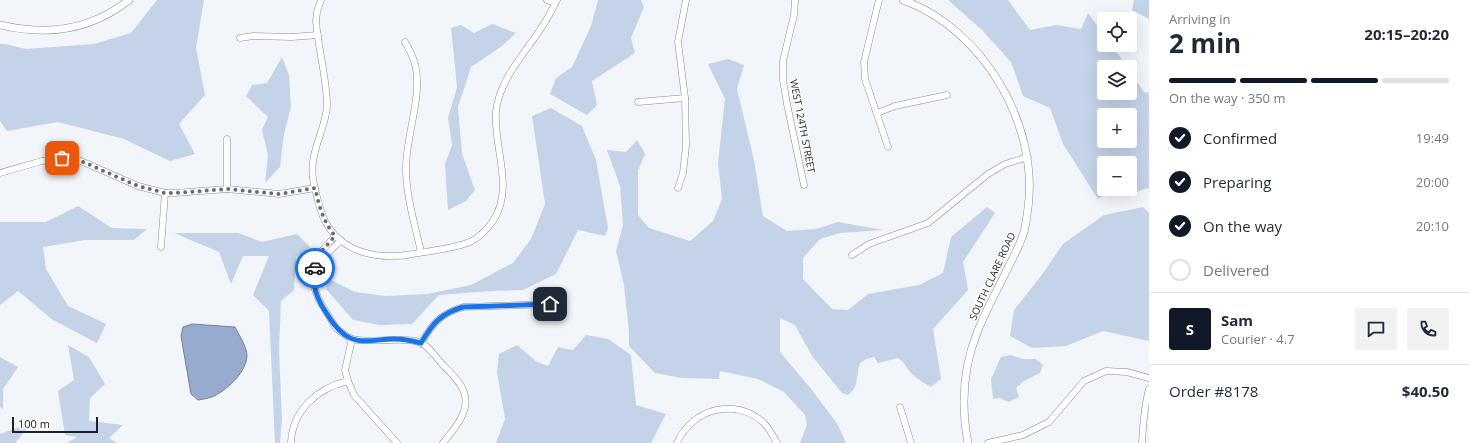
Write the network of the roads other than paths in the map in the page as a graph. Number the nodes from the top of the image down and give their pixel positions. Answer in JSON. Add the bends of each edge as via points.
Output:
{"nodes":[{"id":1,"x":129,"y":0,"type":"edge"},
{"id":2,"x":321,"y":0,"type":"edge"},
{"id":3,"x":547,"y":0,"type":"edge"},
{"id":4,"x":686,"y":0,"type":"edge"},
{"id":5,"x":795,"y":0,"type":"edge"},
{"id":6,"x":879,"y":0,"type":"edge"},
{"id":7,"x":903,"y":0,"type":"edge"},
{"id":8,"x":556,"y":2,"type":"edge"},
{"id":9,"x":0,"y":25,"type":"edge"},
{"id":10,"x":318,"y":35,"type":"junction"},
{"id":11,"x":240,"y":38,"type":"dead end"},
{"id":12,"x":405,"y":42,"type":"dead end"},
{"id":13,"x":946,"y":95,"type":"dead end"},
{"id":14,"x":686,"y":98,"type":"junction"},
{"id":15,"x":638,"y":102,"type":"dead end"},
{"id":16,"x":877,"y":113,"type":"junction"},
{"id":17,"x":227,"y":139,"type":"dead end"},
{"id":18,"x":888,"y":147,"type":"dead end"},
{"id":19,"x":1028,"y":157,"type":"junction"},
{"id":20,"x":0,"y":173,"type":"edge"},
{"id":21,"x":804,"y":185,"type":"dead end"},
{"id":22,"x":315,"y":188,"type":"junction"},
{"id":23,"x":678,"y":188,"type":"dead end"},
{"id":24,"x":227,"y":189,"type":"junction"},
{"id":25,"x":165,"y":193,"type":"junction"},
{"id":26,"x":335,"y":236,"type":"junction"},
{"id":27,"x":341,"y":240,"type":"junction"},
{"id":28,"x":161,"y":247,"type":"dead end"},
{"id":29,"x":420,"y":252,"type":"junction"},
{"id":30,"x":852,"y":256,"type":"dead end"},
{"id":31,"x":318,"y":262,"type":"junction"},
{"id":32,"x":550,"y":304,"type":"dead end"},
{"id":33,"x":352,"y":339,"type":"junction"},
{"id":34,"x":421,"y":343,"type":"junction"},
{"id":35,"x":1149,"y":378,"type":"edge"},
{"id":36,"x":348,"y":381,"type":"junction"},
{"id":37,"x":1149,"y":390,"type":"edge"},
{"id":38,"x":900,"y":407,"type":"dead end"},
{"id":39,"x":291,"y":443,"type":"edge"},
{"id":40,"x":397,"y":443,"type":"edge"},
{"id":41,"x":442,"y":443,"type":"edge"},
{"id":42,"x":677,"y":443,"type":"edge"},
{"id":43,"x":777,"y":443,"type":"edge"},
{"id":44,"x":911,"y":443,"type":"edge"},
{"id":45,"x":968,"y":443,"type":"edge"},
{"id":46,"x":988,"y":443,"type":"edge"},
{"id":47,"x":1142,"y":443,"type":"edge"}],
"edges":[{"from":1,"to":9,"type":"street","via":[[100,18],[70,28],[25,30]]},
{"from":2,"to":10,"type":"street","via":[[316,21]]},
{"from":3,"to":8,"type":"street"},
{"from":4,"to":14,"type":"street","via":[[678,42]]},
{"from":5,"to":21,"type":"street","name":"WEST 124TH STREET","via":[[794,16],[783,61],[783,80]]},
{"from":6,"to":16,"type":"street","via":[[864,62],[865,79]]},
{"from":7,"to":19,"type":"street","name":"SOUTH CLARE ROAD","via":[[948,25],[981,56],[1001,85],[1019,123]]},
{"from":8,"to":29,"type":"street","via":[[499,97],[496,113],[503,184],[502,202],[494,220],[472,241]]},
{"from":10,"to":11,"type":"street"},
{"from":10,"to":22,"type":"street","via":[[327,96],[313,162]]},
{"from":12,"to":29,"type":"street","via":[[416,65],[417,78],[406,169]]},
{"from":13,"to":16,"type":"street","via":[[895,106]]},
{"from":14,"to":15,"type":"street"},
{"from":14,"to":23,"type":"street","via":[[685,160]]},
{"from":16,"to":18,"type":"street"},
{"from":17,"to":24,"type":"street"},
{"from":19,"to":30,"type":"street","via":[[1005,164],[988,174],[928,223],[869,244]]},
{"from":19,"to":45,"type":"street","name":"SOUTH CLARE ROAD","via":[[1030,194],[1024,231],[977,332],[967,365],[964,403]]},
{"from":20,"to":25,"type":"street","via":[[42,161],[71,159],[138,186]]},
{"from":22,"to":24,"type":"street","via":[[279,194]]},
{"from":22,"to":26,"type":"street","via":[[321,212]]},
{"from":24,"to":25,"type":"street"},
{"from":25,"to":28,"type":"street"},
{"from":26,"to":27,"type":"street"},
{"from":26,"to":31,"type":"street","via":[[320,253]]},
{"from":27,"to":29,"type":"street","via":[[359,251],[378,256],[400,256]]},
{"from":27,"to":31,"type":"street"},
{"from":31,"to":33,"type":"street","via":[[314,272],[314,287],[319,300],[336,328]]},
{"from":32,"to":34,"type":"street","via":[[463,307],[450,311],[439,319],[431,326]]},
{"from":33,"to":34,"type":"street","via":[[395,339]]},
{"from":33,"to":36,"type":"street","via":[[345,370]]},
{"from":34,"to":41,"type":"street","via":[[464,391],[464,411],[457,426]]},
{"from":35,"to":46,"type":"street","via":[[1127,372],[1106,371],[1084,381],[1049,422],[1023,435]]},
{"from":36,"to":39,"type":"street","via":[[316,395],[302,410],[294,422]]},
{"from":36,"to":40,"type":"street","via":[[354,395]]},
{"from":37,"to":47,"type":"street","via":[[1145,403]]},
{"from":38,"to":44,"type":"street"},
{"from":42,"to":43,"type":"street","via":[[693,421],[708,412],[725,409],[755,416],[764,423]]}]}
